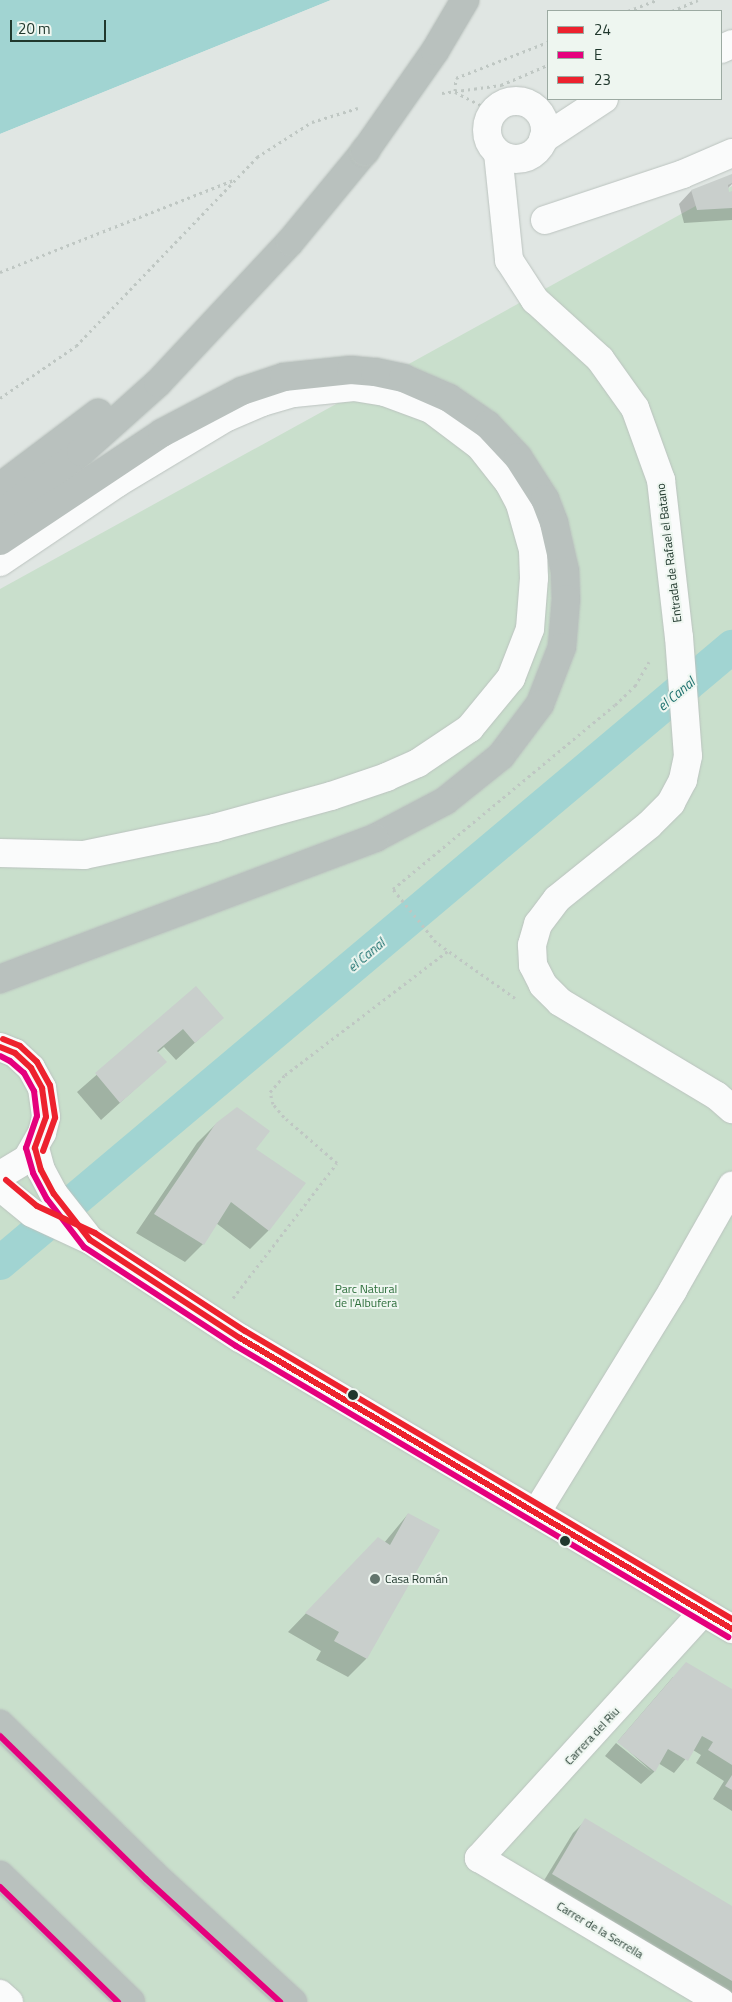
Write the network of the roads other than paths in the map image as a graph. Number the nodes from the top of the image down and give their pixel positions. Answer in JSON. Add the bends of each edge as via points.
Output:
{"nodes":[{"id":1,"x":465,"y":0,"type":"edge"},
{"id":2,"x":594,"y":100,"type":"edge"},
{"id":3,"x":601,"y":100,"type":"edge"},
{"id":4,"x":534,"y":108,"type":"junction"},
{"id":5,"x":536,"y":147,"type":"junction"},
{"id":6,"x":498,"y":153,"type":"junction"},
{"id":7,"x":732,"y":153,"type":"edge"},
{"id":8,"x":545,"y":220,"type":"dead end"},
{"id":9,"x":504,"y":221,"type":"junction"},
{"id":10,"x":221,"y":315,"type":"junction"},
{"id":11,"x":0,"y":487,"type":"edge"},
{"id":12,"x":0,"y":515,"type":"edge"},
{"id":13,"x":0,"y":541,"type":"edge"},
{"id":14,"x":0,"y":562,"type":"edge"},
{"id":15,"x":0,"y":853,"type":"edge"},
{"id":16,"x":0,"y":979,"type":"edge"},
{"id":17,"x":0,"y":1047,"type":"edge"},
{"id":18,"x":732,"y":1109,"type":"edge"},
{"id":19,"x":35,"y":1148,"type":"junction"},
{"id":20,"x":0,"y":1175,"type":"edge"},
{"id":21,"x":732,"y":1186,"type":"edge"},
{"id":22,"x":0,"y":1187,"type":"edge"},
{"id":23,"x":90,"y":1240,"type":"junction"},
{"id":24,"x":536,"y":1514,"type":"junction"},
{"id":25,"x":703,"y":1612,"type":"junction"},
{"id":26,"x":732,"y":1629,"type":"edge"},
{"id":27,"x":0,"y":1724,"type":"edge"},
{"id":28,"x":480,"y":1858,"type":"joint"},
{"id":29,"x":0,"y":1875,"type":"edge"},
{"id":30,"x":0,"y":1994,"type":"edge"},
{"id":31,"x":9,"y":2002,"type":"edge"},
{"id":32,"x":131,"y":2002,"type":"edge"},
{"id":33,"x":293,"y":2002,"type":"edge"},
{"id":34,"x":721,"y":2002,"type":"edge"}],
"edges":[{"from":1,"to":10,"type":"highway","bridge":true,"via":[[435,51],[365,151],[290,242]]},
{"from":2,"to":4,"type":"street"},
{"from":3,"to":5,"type":"street"},
{"from":4,"to":5,"type":"street","via":[[545,128]]},
{"from":4,"to":6,"type":"street","name":"Entrada de Rafael el Batano","via":[[524,102],[513,102],[494,112],[487,133]]},
{"from":5,"to":6,"type":"street","via":[[507,158]]},
{"from":5,"to":9,"type":"street"},
{"from":6,"to":9,"type":"street","name":"Entrada de Rafael el Batano"},
{"from":7,"to":8,"type":"street","via":[[683,174]]},
{"from":9,"to":18,"type":"street","name":"Entrada de Rafael el Batano","via":[[510,260],[535,300],[600,359],[635,408],[661,480],[679,637],[688,756],[671,803],[649,825],[558,899],[538,924],[532,945],[533,965],[543,985],[560,1002],[717,1096]]},
{"from":10,"to":11,"type":"highway","via":[[71,436]]},
{"from":10,"to":12,"type":"highway","via":[[158,383],[81,452]]},
{"from":13,"to":16,"type":"highway","via":[[162,433],[234,395],[284,377],[351,370],[403,378],[426,386],[467,410],[504,440],[545,499],[560,548],[566,599],[562,647],[540,704],[501,756],[445,801],[375,838]]},
{"from":14,"to":15,"type":"street","via":[[117,483],[227,417],[294,393],[354,387],[385,392],[430,409],[480,446],[504,476],[520,504],[533,550],[534,578],[530,629],[511,678],[470,728],[418,763],[331,796],[196,832],[84,855]]},
{"from":17,"to":19,"type":"street","via":[[15,1053],[31,1068],[42,1088],[46,1117]]},
{"from":19,"to":20,"type":"street","via":[[16,1168]]},
{"from":19,"to":23,"type":"street","via":[[40,1170],[54,1194]]},
{"from":21,"to":24,"type":"street","via":[[673,1290]]},
{"from":22,"to":23,"type":"street","via":[[32,1213]]},
{"from":23,"to":24,"type":"street","via":[[215,1322]]},
{"from":24,"to":25,"type":"street"},
{"from":25,"to":26,"type":"street"},
{"from":25,"to":28,"type":"street","name":"Carrera del Riu"},
{"from":27,"to":33,"type":"highway","via":[[152,1873]]},
{"from":28,"to":34,"type":"street","name":"Carrer de la Serrella"},
{"from":29,"to":32,"type":"highway"},
{"from":30,"to":31,"type":"street"}]}
